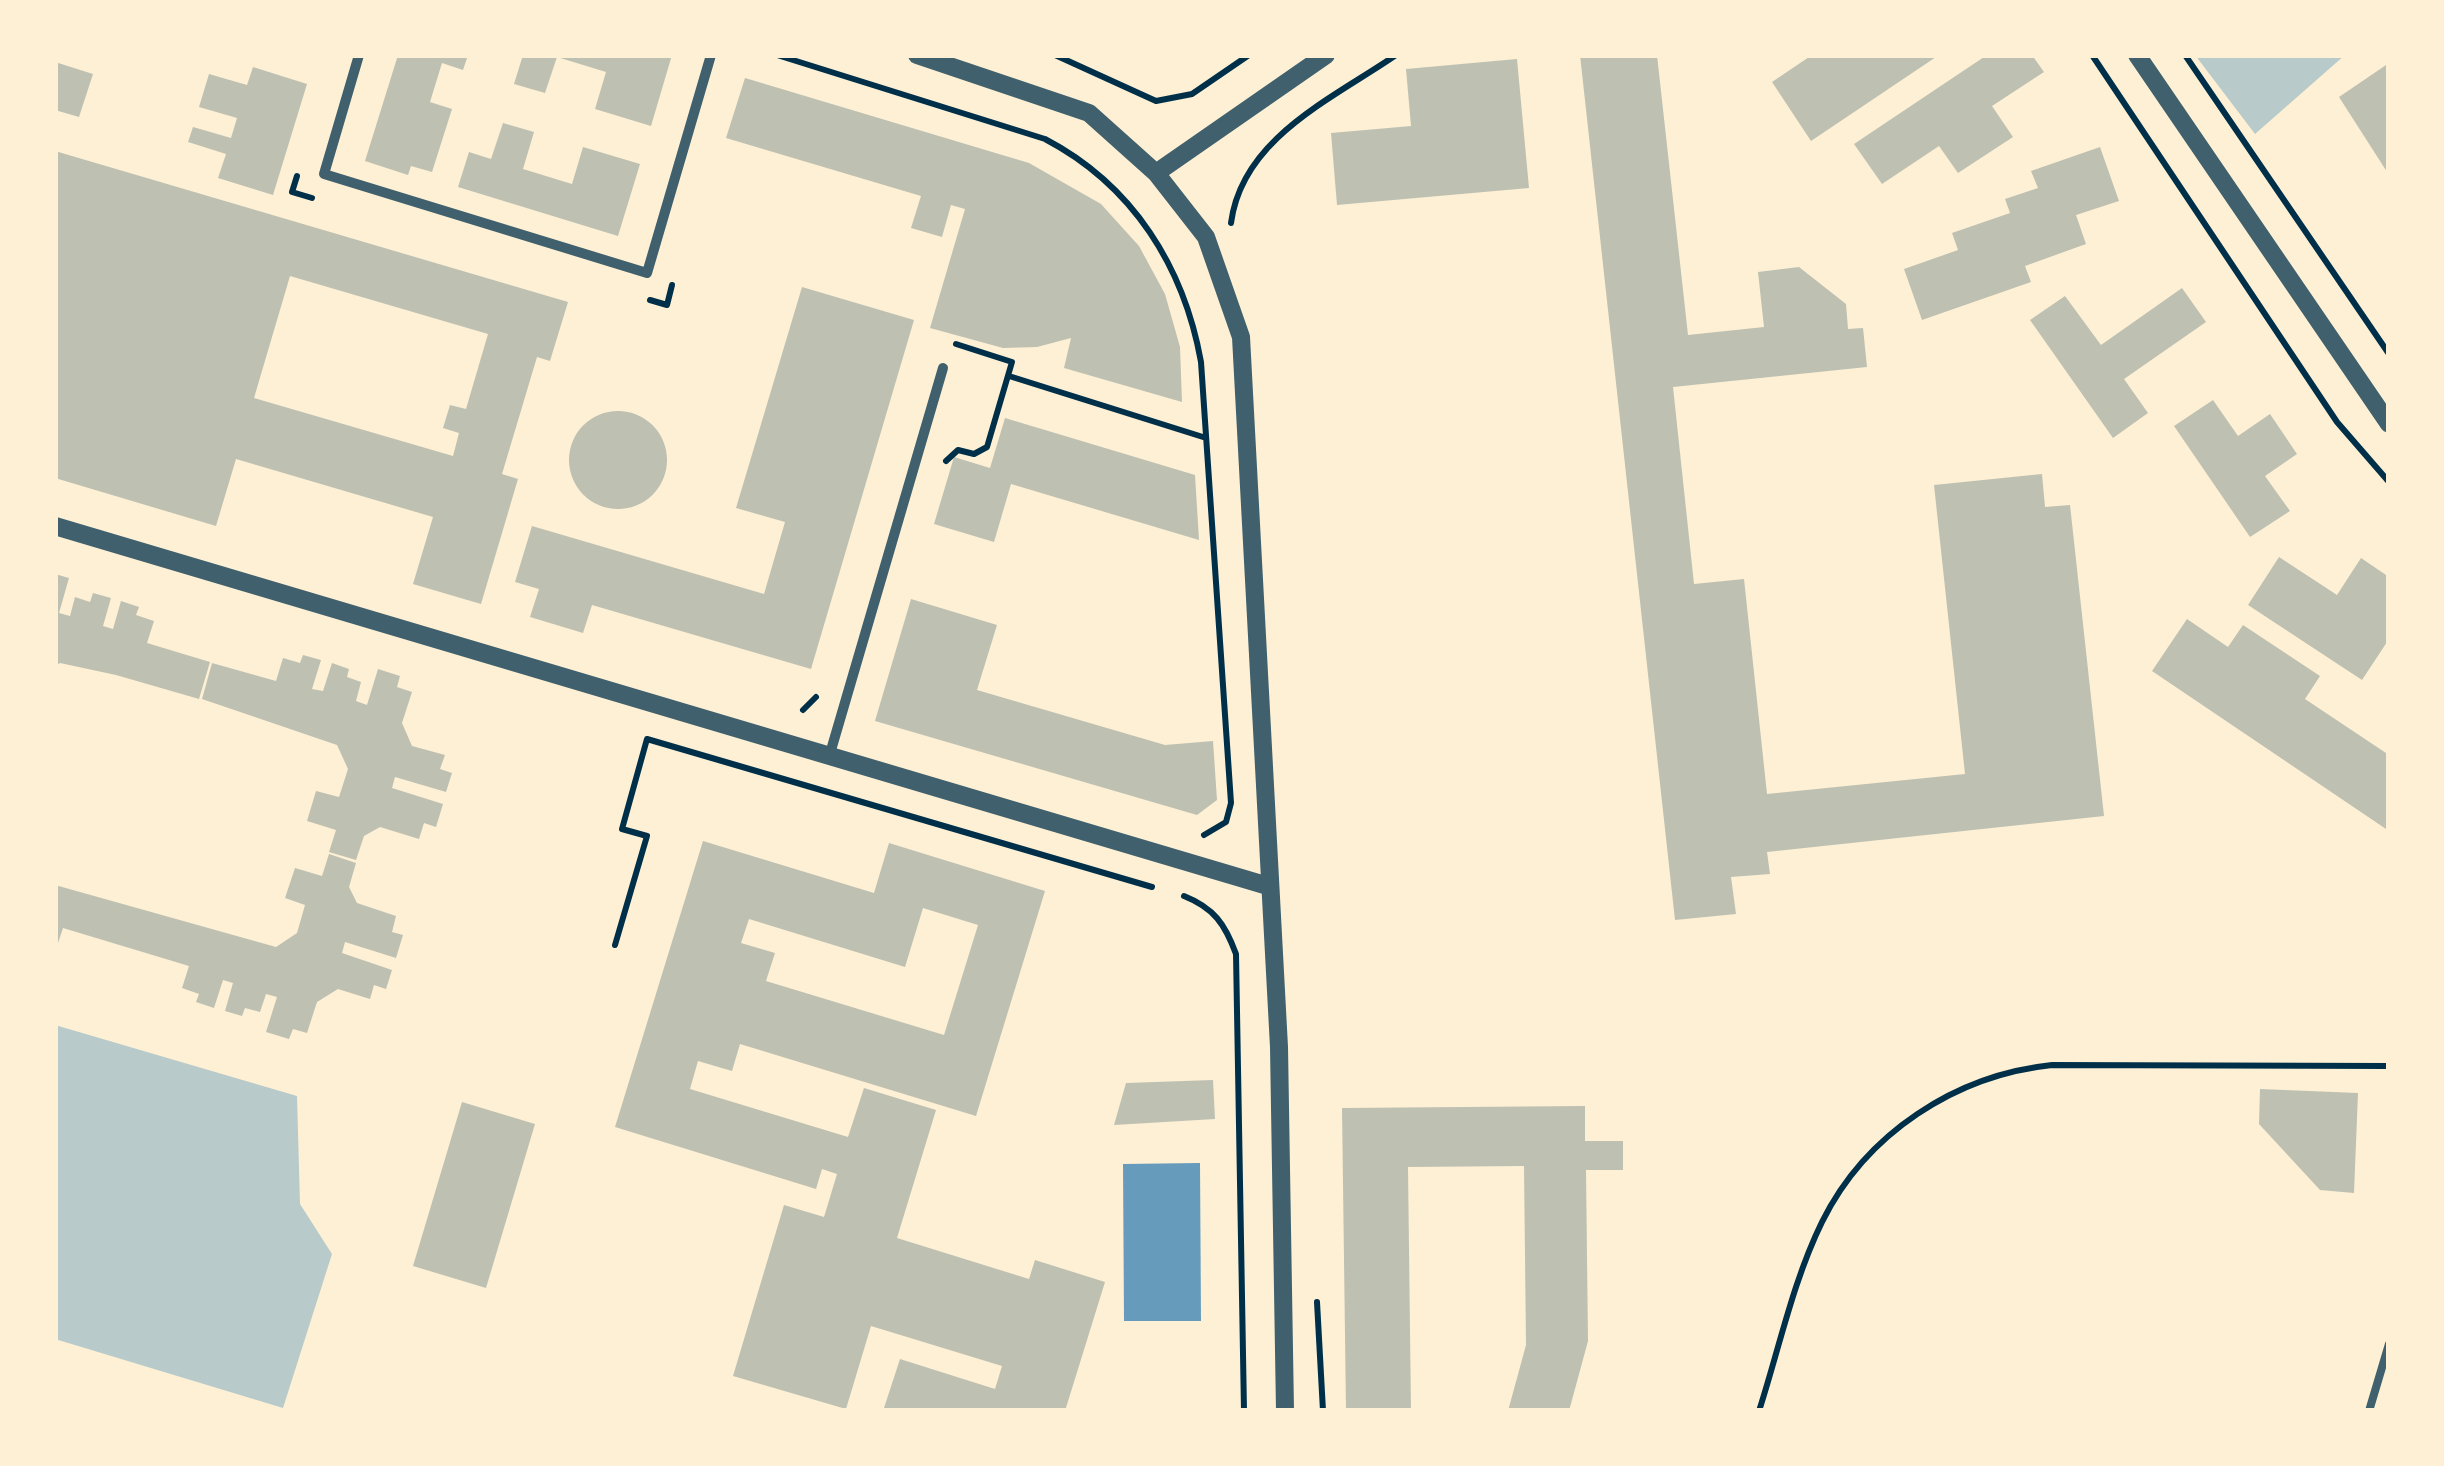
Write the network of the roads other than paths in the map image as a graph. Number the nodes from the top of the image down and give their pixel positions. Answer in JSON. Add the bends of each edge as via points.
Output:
{"nodes":[{"id":1,"x":359,"y":55,"type":"edge"},
{"id":2,"x":711,"y":55,"type":"edge"},
{"id":3,"x":916,"y":55,"type":"edge"},
{"id":4,"x":1326,"y":55,"type":"edge"},
{"id":5,"x":2137,"y":55,"type":"edge"},
{"id":6,"x":1156,"y":173,"type":"junction"},
{"id":7,"x":944,"y":368,"type":"dead end"},
{"id":8,"x":2389,"y":424,"type":"edge"},
{"id":9,"x":55,"y":526,"type":"edge"},
{"id":10,"x":828,"y":758,"type":"junction"},
{"id":11,"x":1268,"y":886,"type":"junction"},
{"id":12,"x":2389,"y":1344,"type":"edge"},
{"id":13,"x":1286,"y":1411,"type":"edge"},
{"id":14,"x":2369,"y":1411,"type":"edge"}],
"edges":[{"from":1,"to":2,"type":"street","via":[[324,174],[647,273]]},
{"from":3,"to":6,"type":"street","via":[[1088,113]]},
{"from":4,"to":6,"type":"street"},
{"from":5,"to":8,"type":"street"},
{"from":6,"to":11,"type":"street","via":[[1206,237],[1241,337]]},
{"from":7,"to":10,"type":"street"},
{"from":9,"to":10,"type":"street"},
{"from":10,"to":11,"type":"street"},
{"from":11,"to":13,"type":"street","via":[[1279,1047]]},
{"from":12,"to":14,"type":"lane"}]}
